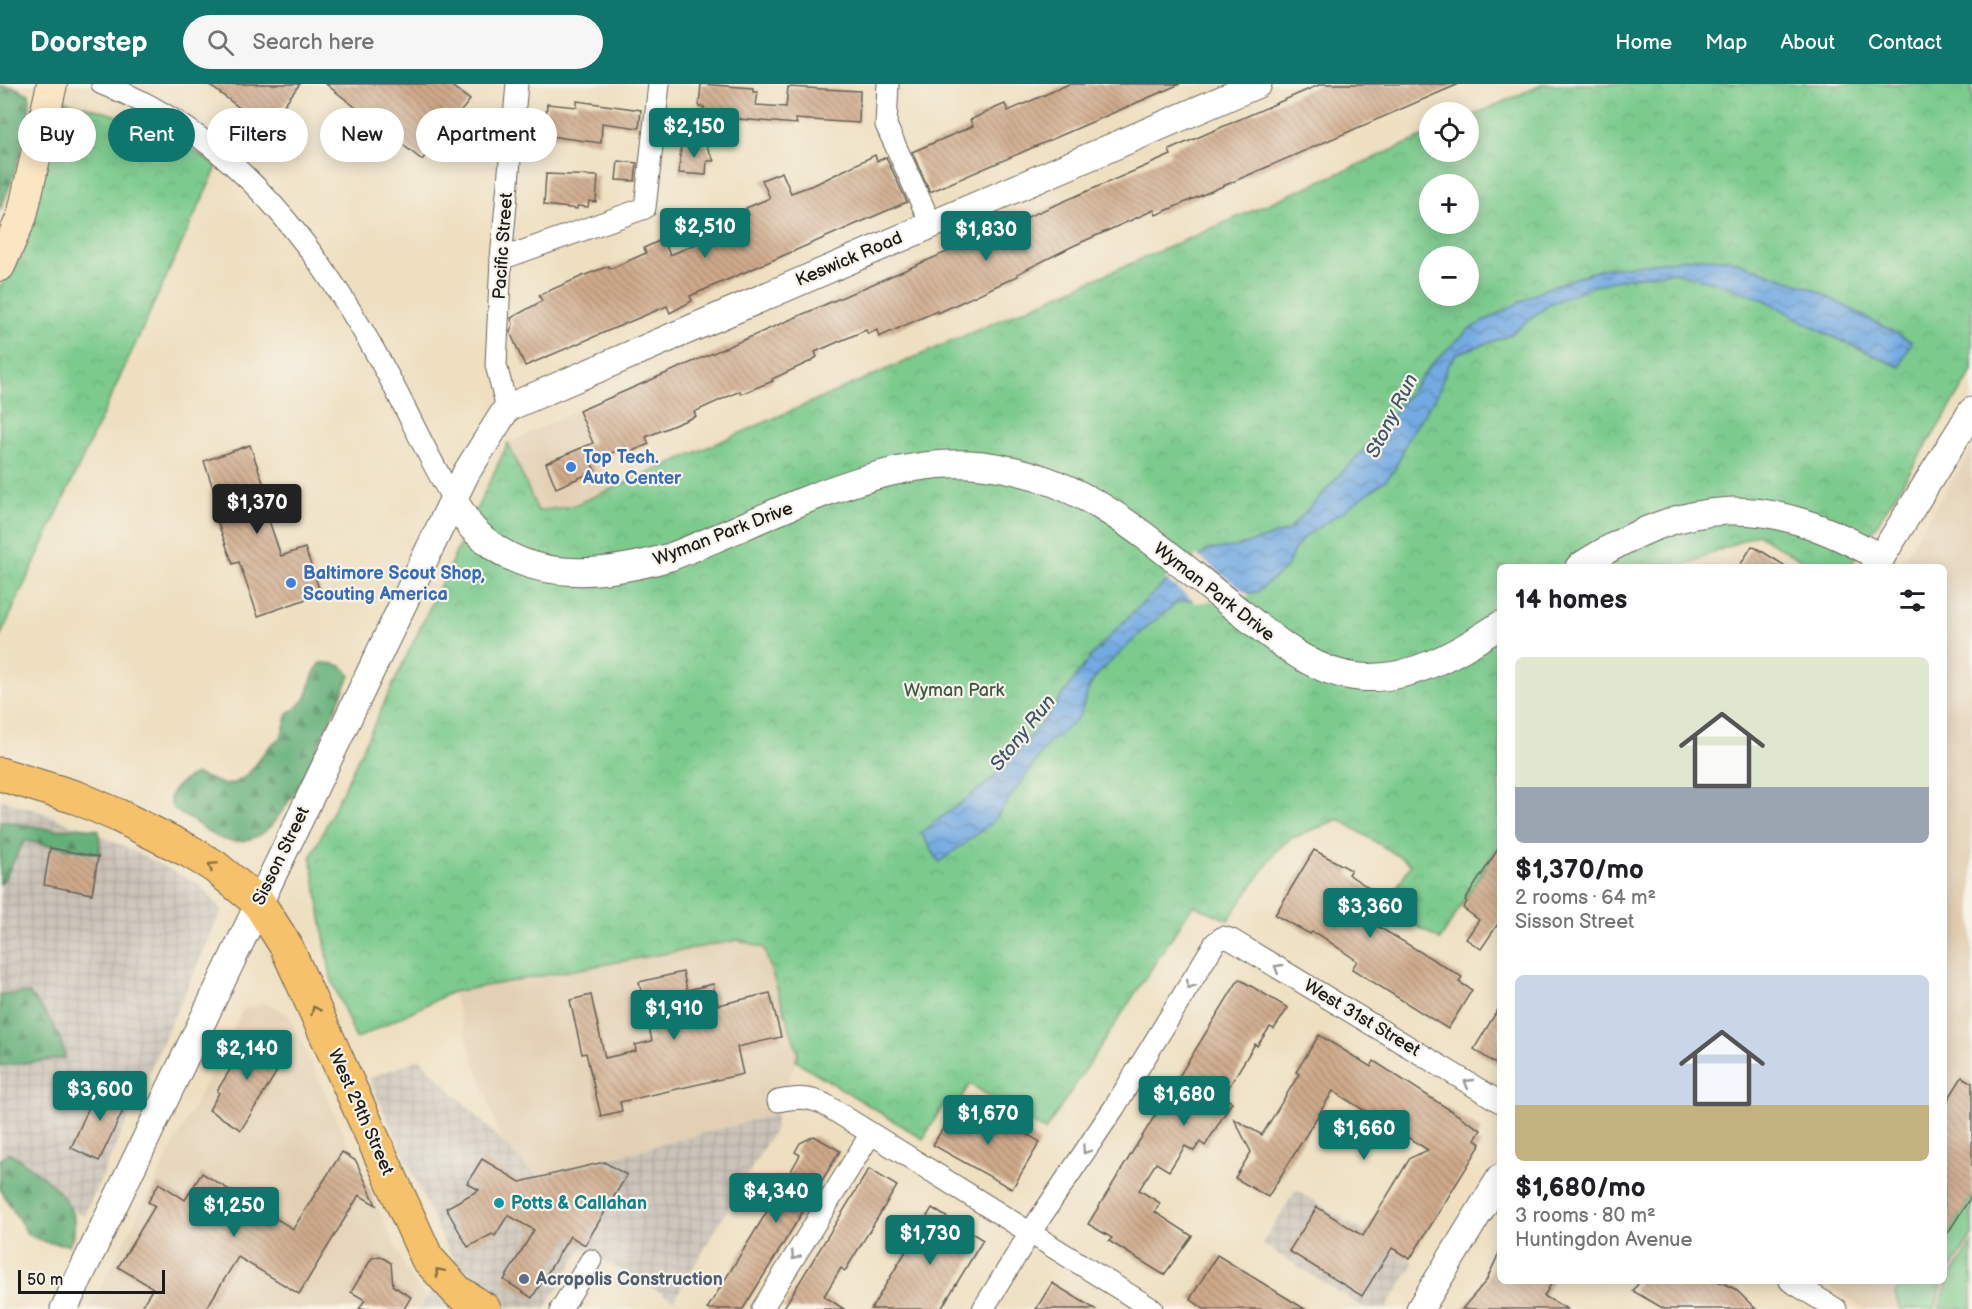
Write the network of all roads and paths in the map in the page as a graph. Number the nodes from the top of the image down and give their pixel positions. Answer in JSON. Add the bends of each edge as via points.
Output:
{"nodes":[{"id":1,"x":52,"y":84,"type":"edge"},
{"id":2,"x":102,"y":84,"type":"edge"},
{"id":3,"x":517,"y":84,"type":"edge"},
{"id":4,"x":659,"y":84,"type":"edge"},
{"id":5,"x":888,"y":84,"type":"edge"},
{"id":6,"x":1258,"y":84,"type":"edge"},
{"id":7,"x":932,"y":224,"type":"junction"},
{"id":8,"x":501,"y":259,"type":"junction"},
{"id":9,"x":0,"y":266,"type":"edge"},
{"id":10,"x":507,"y":408,"type":"junction"},
{"id":11,"x":1972,"y":411,"type":"edge"},
{"id":12,"x":453,"y":499,"type":"junction"},
{"id":13,"x":1878,"y":563,"type":"edge"},
{"id":14,"x":1584,"y":564,"type":"edge"},
{"id":15,"x":1497,"y":627,"type":"edge"},
{"id":16,"x":13,"y":777,"type":"edge"},
{"id":17,"x":258,"y":902,"type":"junction"},
{"id":18,"x":1497,"y":1100,"type":"edge"},
{"id":19,"x":778,"y":1101,"type":"dead end"},
{"id":20,"x":870,"y":1135,"type":"junction"},
{"id":21,"x":1497,"y":1183,"type":"edge"},
{"id":22,"x":1030,"y":1233,"type":"junction"},
{"id":23,"x":591,"y":1260,"type":"dead end"},
{"id":24,"x":1795,"y":1284,"type":"edge"},
{"id":25,"x":1831,"y":1308,"type":"edge"},
{"id":26,"x":64,"y":1309,"type":"edge"},
{"id":27,"x":484,"y":1309,"type":"edge"},
{"id":28,"x":561,"y":1309,"type":"edge"},
{"id":29,"x":762,"y":1309,"type":"edge"},
{"id":30,"x":983,"y":1309,"type":"edge"},
{"id":31,"x":1152,"y":1309,"type":"edge"},
{"id":32,"x":1419,"y":1309,"type":"edge"}],
"edges":[{"from":1,"to":9,"type":"main road","via":[[22,216]]},
{"from":2,"to":12,"type":"street","name":"Wyman Park Drive","via":[[156,107],[195,132],[289,223],[362,328]]},
{"from":3,"to":8,"type":"street","name":"Pacific Street"},
{"from":4,"to":8,"type":"street","via":[[645,208]]},
{"from":5,"to":7,"type":"street","via":[[886,125]]},
{"from":6,"to":7,"type":"street","name":"Keswick Road"},
{"from":7,"to":10,"type":"street","name":"Keswick Road"},
{"from":8,"to":10,"type":"street","name":"Pacific Street","via":[[496,365]]},
{"from":10,"to":12,"type":"street","name":"Sisson Street"},
{"from":11,"to":13,"type":"street"},
{"from":12,"to":15,"type":"street","name":"Wyman Park Drive","via":[[473,529],[507,554],[556,572],[583,573],[638,566],[670,557],[847,486],[902,470],[940,464],[982,465],[1064,485],[1115,515],[1275,640],[1313,664],[1347,676],[1398,673],[1435,662]]},
{"from":12,"to":17,"type":"street","name":"Sisson Street"},
{"from":13,"to":14,"type":"street","via":[[1843,537],[1804,521],[1764,512],[1731,511],[1681,518],[1647,529]]},
{"from":17,"to":16,"type":"main road","name":"West 29th Street","one_way":true,"via":[[189,851],[117,815]]},
{"from":17,"to":26,"type":"street","name":"Sisson Street"},
{"from":27,"to":17,"type":"main road","name":"West 29th Street","one_way":true,"via":[[458,1292],[427,1258],[286,946]]},
{"from":18,"to":22,"type":"street","name":"West 31st Street","one_way":true,"via":[[1223,937],[1215,943],[1114,1108]]},
{"from":19,"to":20,"type":"street","via":[[811,1098]]},
{"from":20,"to":22,"type":"street"},
{"from":20,"to":29,"type":"street","one_way":true},
{"from":21,"to":32,"type":"street"},
{"from":22,"to":30,"type":"street"},
{"from":22,"to":31,"type":"street"},
{"from":23,"to":28,"type":"street"},
{"from":24,"to":25,"type":"street"}]}
